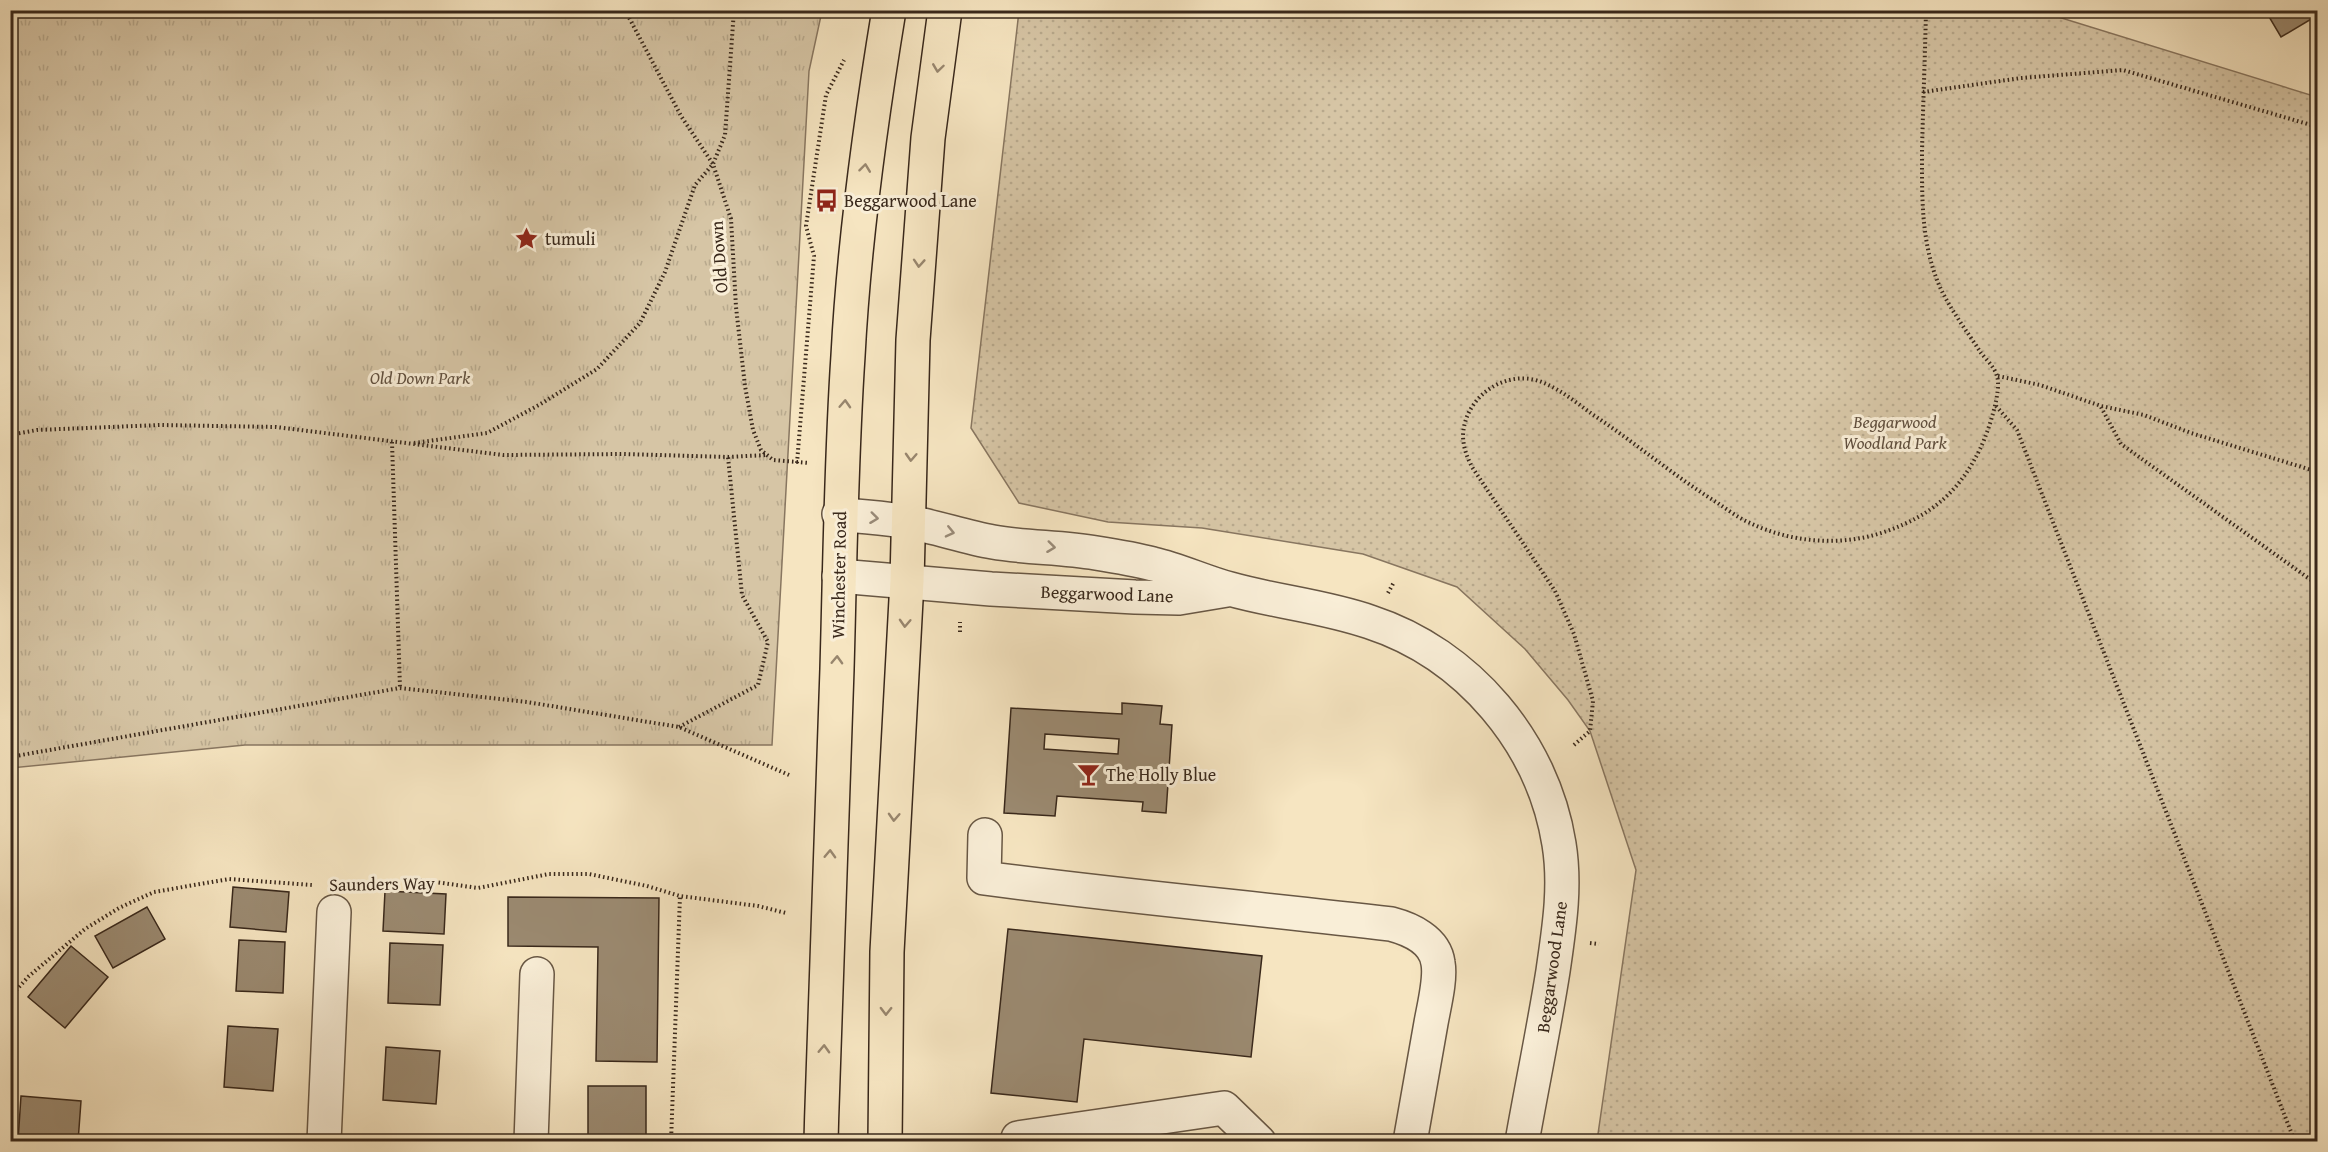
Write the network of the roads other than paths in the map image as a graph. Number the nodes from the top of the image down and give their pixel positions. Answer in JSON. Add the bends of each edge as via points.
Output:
{"nodes":[{"id":1,"x":889,"y":10,"type":"edge"},
{"id":2,"x":945,"y":10,"type":"edge"},
{"id":3,"x":839,"y":514,"type":"junction"},
{"id":4,"x":908,"y":522,"type":"junction"},
{"id":5,"x":839,"y":576,"type":"junction"},
{"id":6,"x":907,"y":581,"type":"junction"},
{"id":7,"x":1231,"y":590,"type":"junction"},
{"id":8,"x":985,"y":835,"type":"dead end"},
{"id":9,"x":341,"y":899,"type":"road end"},
{"id":10,"x":537,"y":974,"type":"dead end"},
{"id":11,"x":1018,"y":1138,"type":"dead end"},
{"id":12,"x":1258,"y":1141,"type":"edge"},
{"id":13,"x":324,"y":1142,"type":"edge"},
{"id":14,"x":531,"y":1142,"type":"edge"},
{"id":15,"x":821,"y":1142,"type":"edge"},
{"id":16,"x":885,"y":1142,"type":"edge"},
{"id":17,"x":1410,"y":1142,"type":"edge"},
{"id":18,"x":1522,"y":1142,"type":"edge"}],
"edges":[{"from":3,"to":1,"type":"main road","name":"Winchester Road","one_way":true,"via":[[859,218]]},
{"from":2,"to":4,"type":"main road","one_way":true,"via":[[928,138],[913,340]]},
{"from":3,"to":4,"type":"street","name":"Beggarwood Lane","one_way":true},
{"from":3,"to":5,"type":"main road","name":"Winchester Road"},
{"from":4,"to":6,"type":"main road"},
{"from":4,"to":7,"type":"street","name":"Beggarwood Lane","one_way":true,"via":[[992,542],[1095,552],[1155,564]]},
{"from":5,"to":6,"type":"street","name":"Beggarwood Lane"},
{"from":15,"to":5,"type":"main road","name":"Winchester Road","one_way":true},
{"from":6,"to":7,"type":"street","name":"Beggarwood Lane","via":[[1135,597],[1179,598]]},
{"from":6,"to":16,"type":"main road","one_way":true,"via":[[887,952]]},
{"from":7,"to":18,"type":"street","name":"Beggarwood Lane","via":[[1344,614],[1421,645],[1488,698],[1534,766],[1559,845],[1562,895],[1551,987]]},
{"from":8,"to":17,"type":"street","via":[[984,878],[1090,893],[1391,924],[1410,929],[1423,938],[1438,963],[1436,999]]},
{"from":9,"to":13,"type":"street","name":"Saunders Way"},
{"from":10,"to":14,"type":"street"},
{"from":11,"to":12,"type":"street","via":[[1224,1108]]}]}
